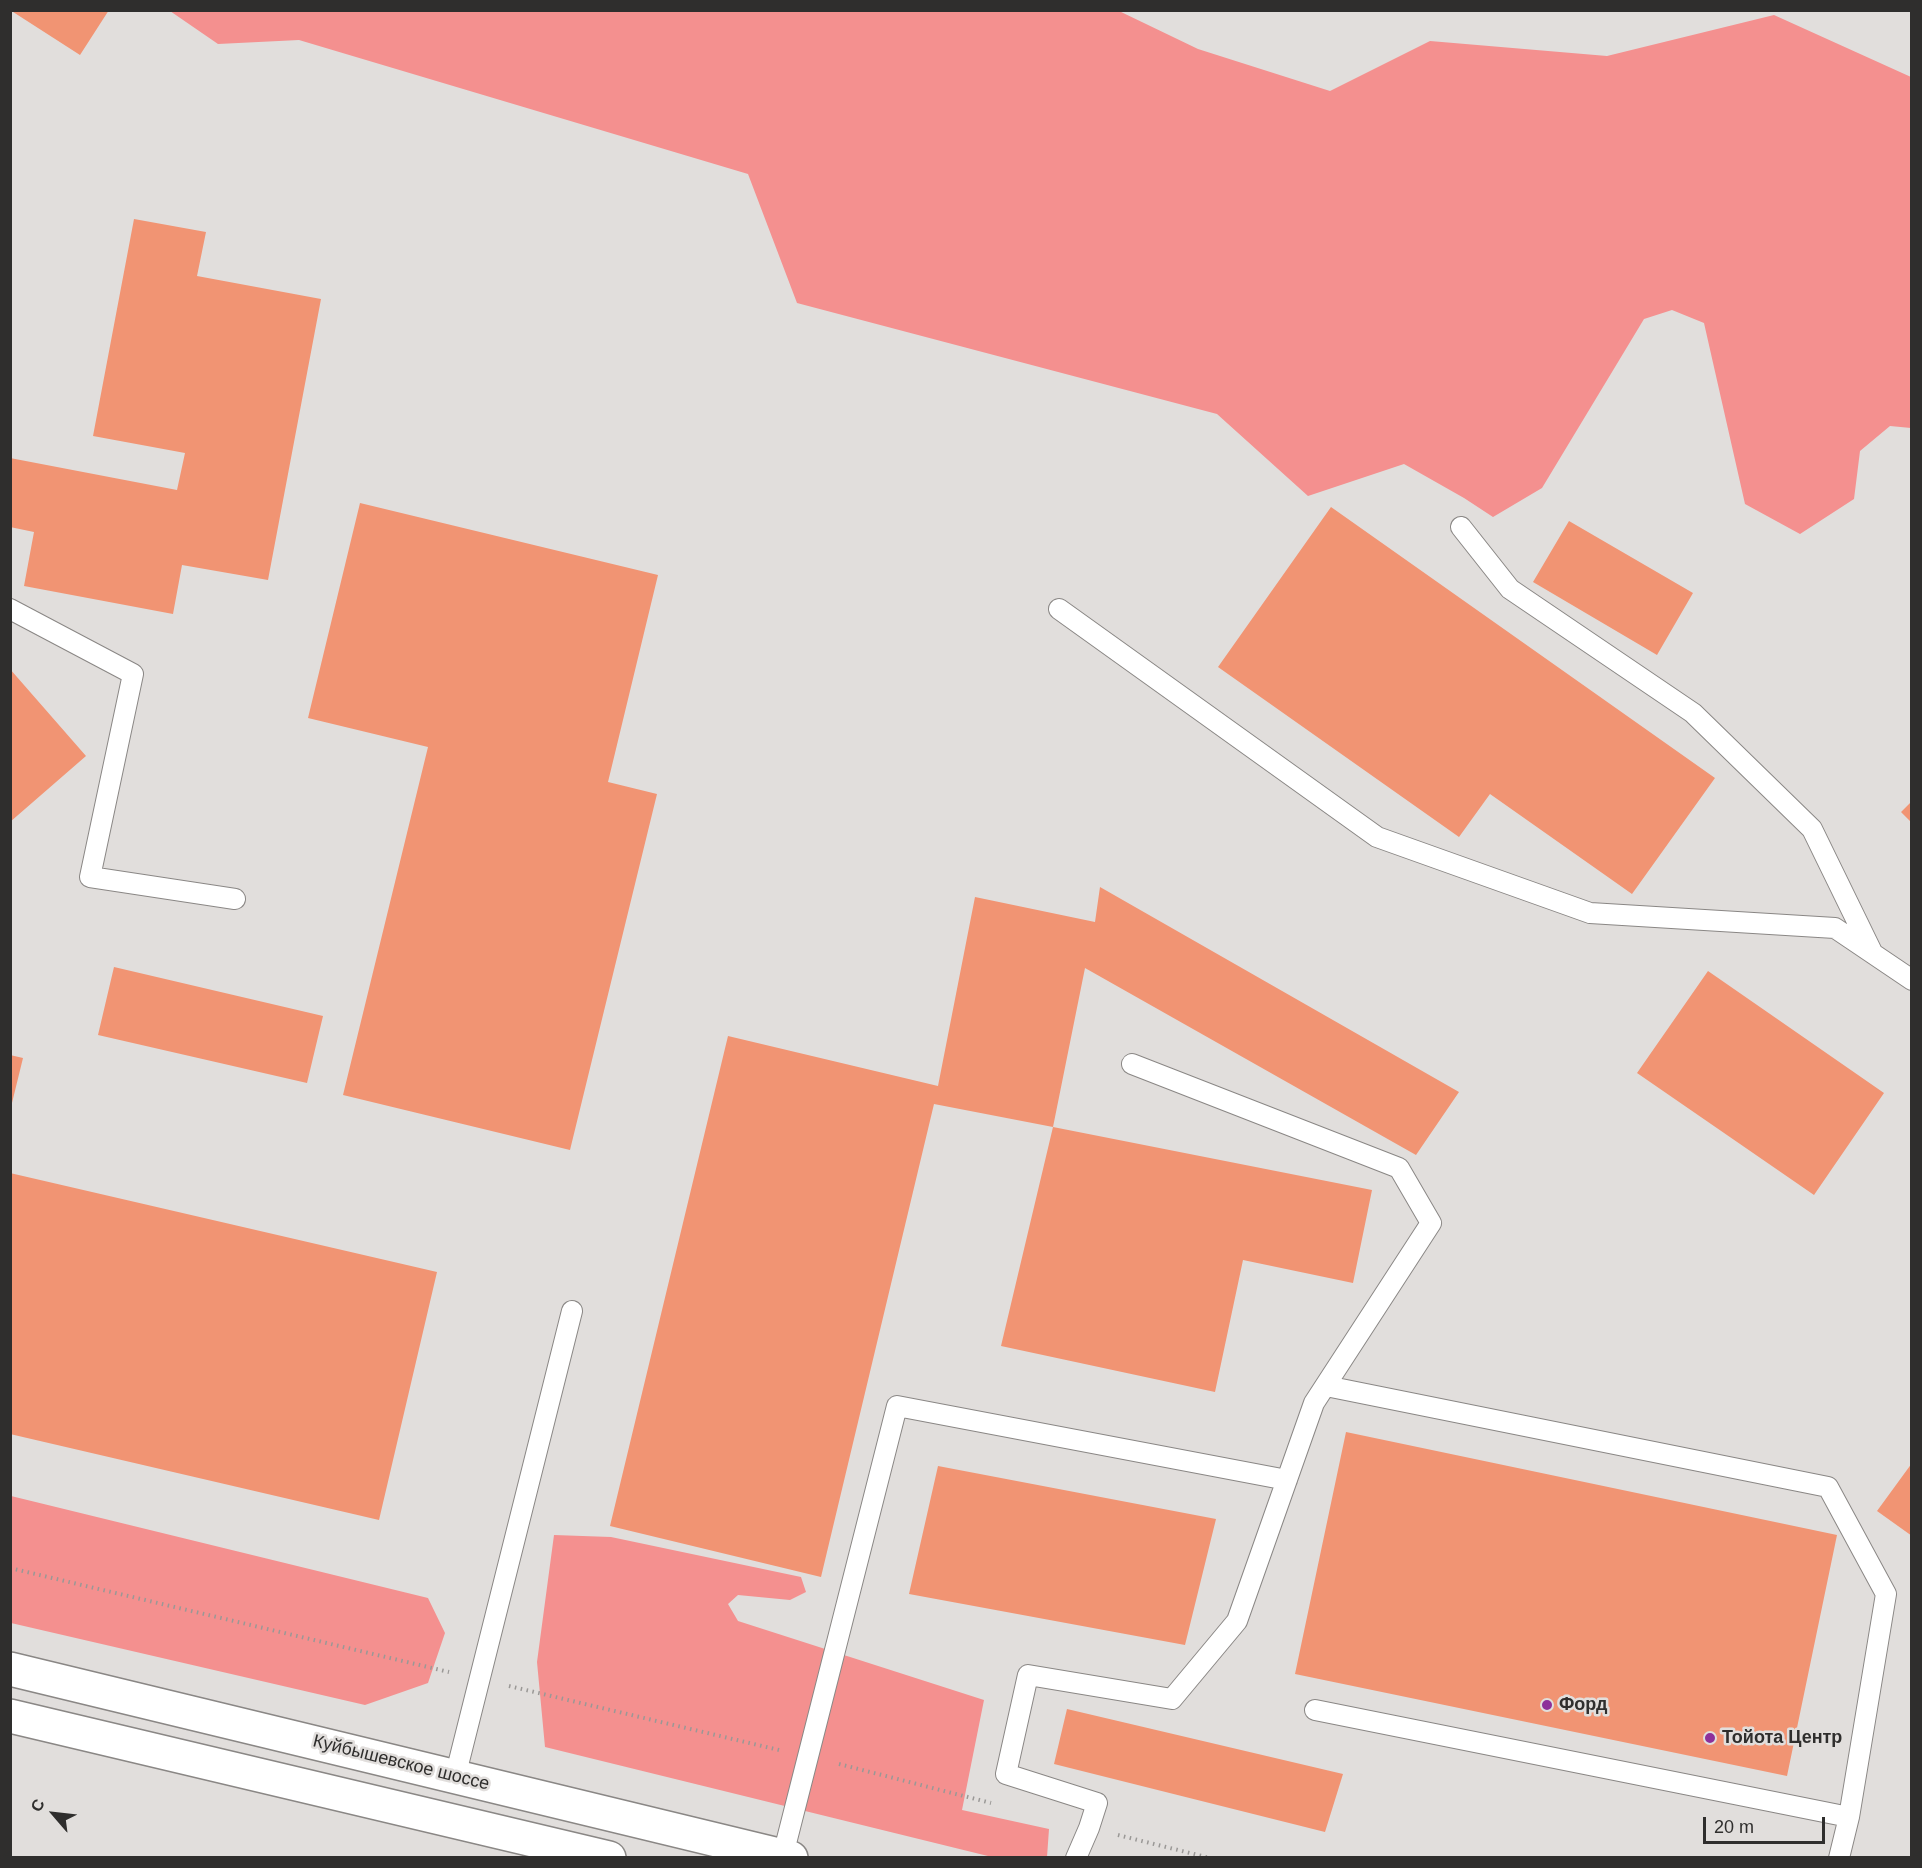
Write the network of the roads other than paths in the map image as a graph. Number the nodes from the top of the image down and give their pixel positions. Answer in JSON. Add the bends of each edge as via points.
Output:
{"nodes":[{"id":1,"x":1461,"y":527,"type":"dead end"},
{"id":2,"x":10,"y":609,"type":"edge"},
{"id":3,"x":1059,"y":609,"type":"dead end"},
{"id":4,"x":235,"y":899,"type":"dead end"},
{"id":5,"x":1873,"y":954,"type":"junction"},
{"id":6,"x":1911,"y":980,"type":"edge"},
{"id":7,"x":1132,"y":1064,"type":"dead end"},
{"id":8,"x":572,"y":1311,"type":"dead end"},
{"id":9,"x":1326,"y":1386,"type":"junction"},
{"id":10,"x":1287,"y":1480,"type":"junction"},
{"id":11,"x":10,"y":1669,"type":"edge"},
{"id":12,"x":1315,"y":1710,"type":"dead end"},
{"id":13,"x":10,"y":1716,"type":"edge"},
{"id":14,"x":455,"y":1777,"type":"junction"},
{"id":15,"x":1849,"y":1817,"type":"junction"},
{"id":16,"x":787,"y":1856,"type":"edge"},
{"id":17,"x":609,"y":1857,"type":"edge"},
{"id":18,"x":1076,"y":1857,"type":"edge"},
{"id":19,"x":1839,"y":1857,"type":"edge"}],
"edges":[{"from":1,"to":5,"type":"lane","via":[[1510,589],[1693,713],[1812,829]]},
{"from":2,"to":4,"type":"lane","via":[[133,674],[90,877]]},
{"from":3,"to":5,"type":"lane","via":[[1377,837],[1590,913],[1835,928]]},
{"from":5,"to":6,"type":"lane"},
{"from":7,"to":9,"type":"lane","via":[[1399,1168],[1431,1223]]},
{"from":8,"to":14,"type":"lane"},
{"from":9,"to":10,"type":"lane","via":[[1314,1403]]},
{"from":9,"to":15,"type":"lane","via":[[1828,1487],[1886,1594]]},
{"from":10,"to":16,"type":"lane","via":[[897,1406],[808,1757]]},
{"from":10,"to":18,"type":"lane","via":[[1237,1621],[1172,1699],[1028,1675],[1006,1774],[1097,1803]]},
{"from":11,"to":14,"type":"main road","name":"Куйбышевское шоссе"},
{"from":12,"to":15,"type":"lane"},
{"from":13,"to":17,"type":"main road"},
{"from":14,"to":16,"type":"main road","name":"Куйбышевское шоссе"},
{"from":15,"to":19,"type":"lane"}]}
